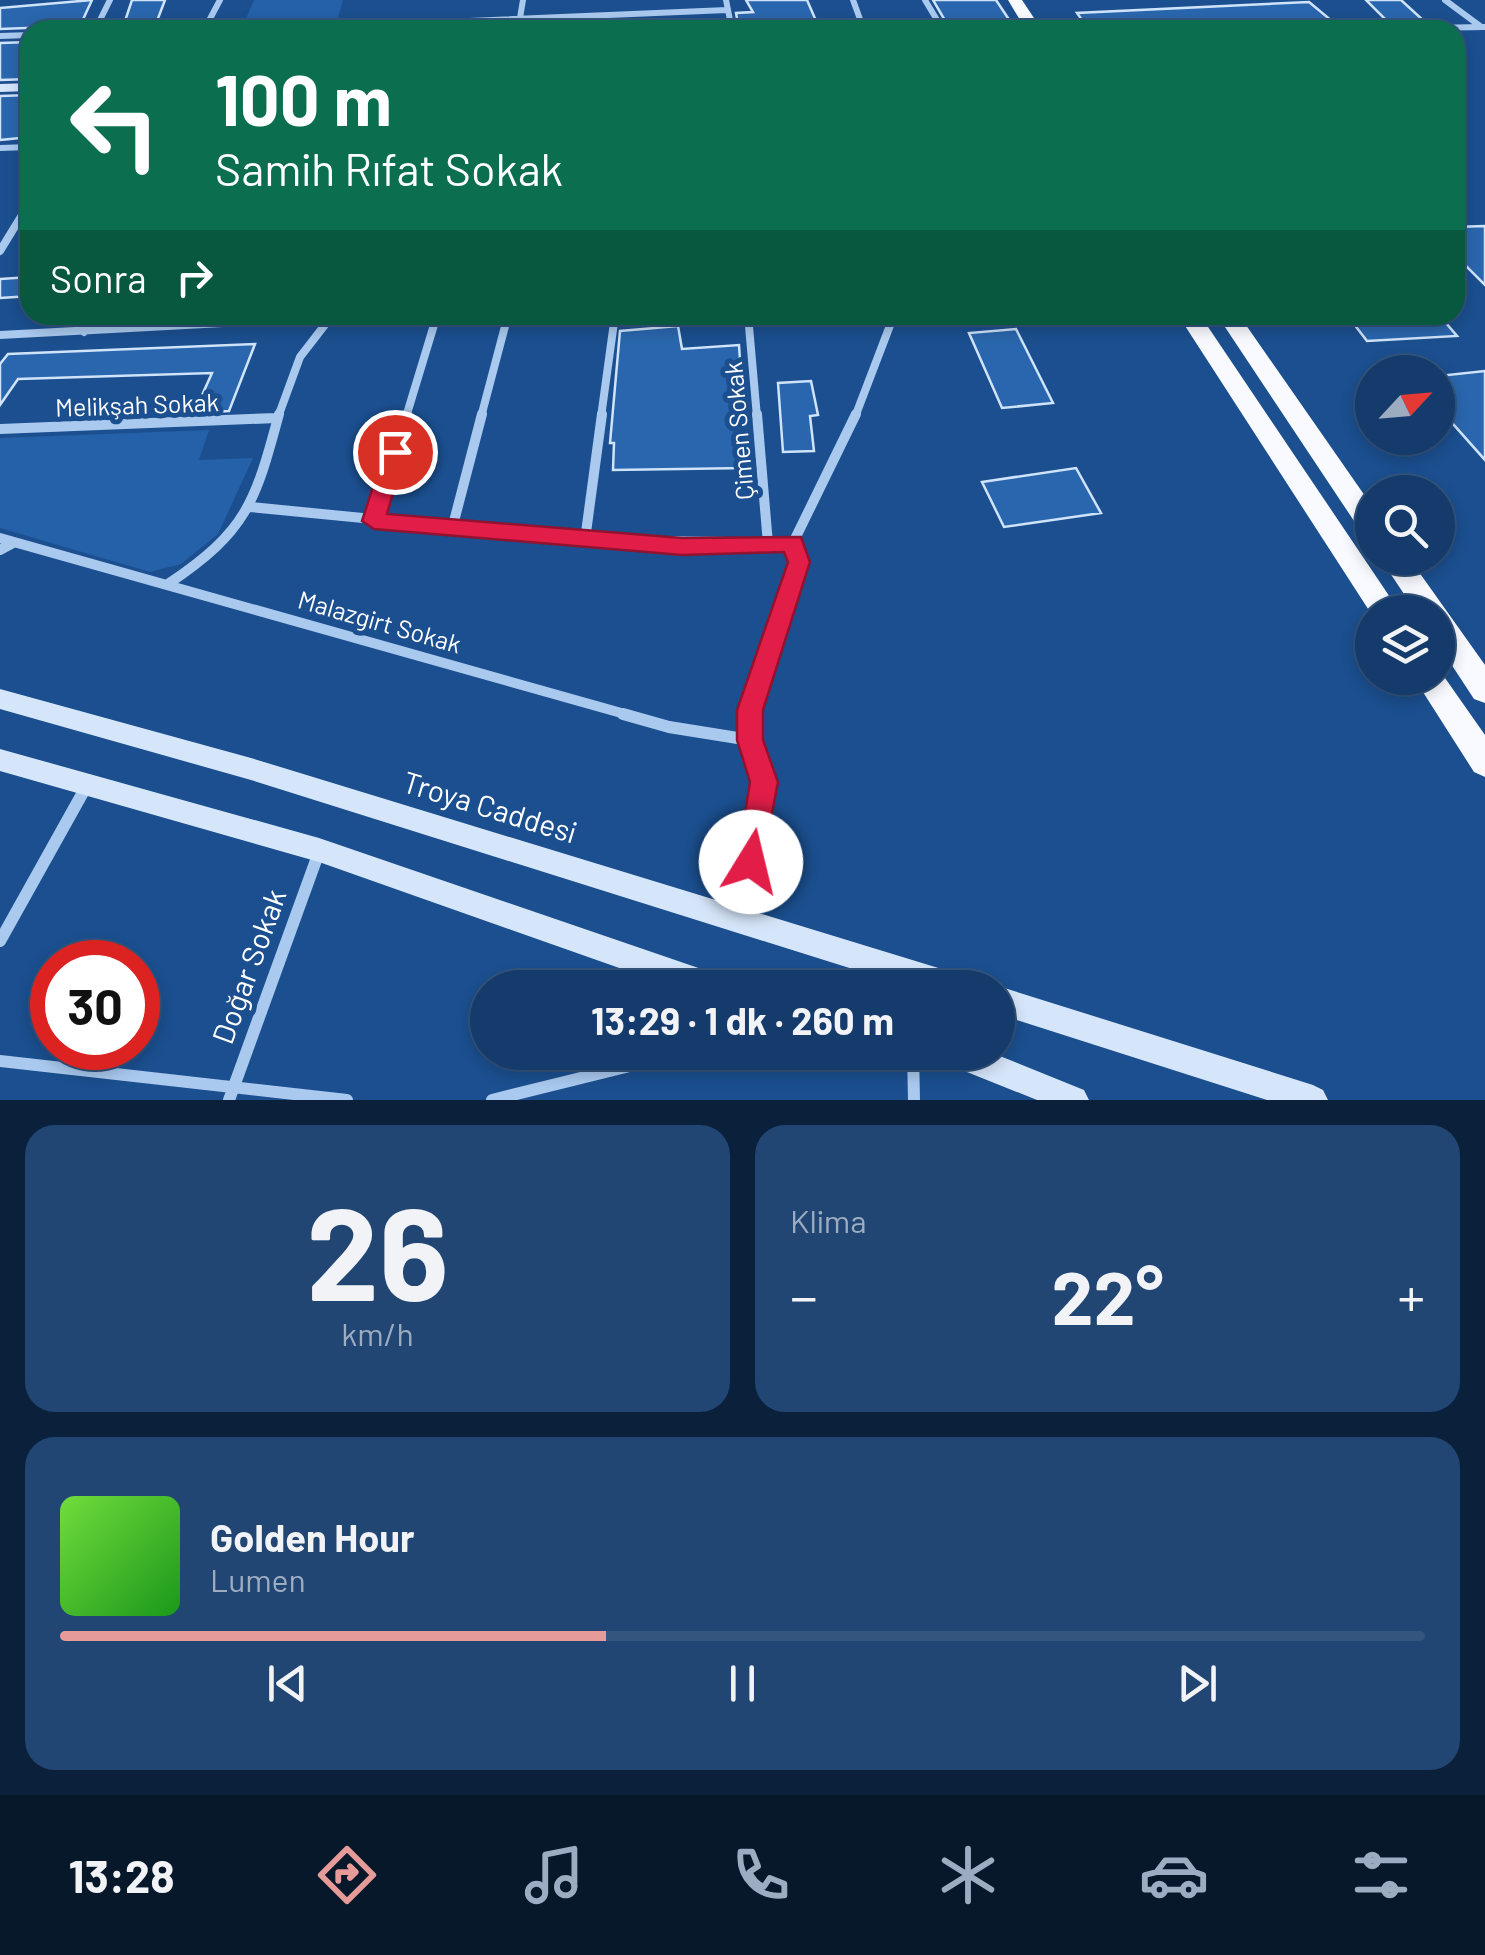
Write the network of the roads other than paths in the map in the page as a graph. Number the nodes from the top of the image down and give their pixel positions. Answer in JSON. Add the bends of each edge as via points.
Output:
{"nodes":[{"id":1,"x":523,"y":0,"type":"edge"},
{"id":2,"x":726,"y":0,"type":"edge"},
{"id":3,"x":853,"y":0,"type":"edge"},
{"id":4,"x":1445,"y":0,"type":"edge"},
{"id":5,"x":727,"y":10,"type":"junction"},
{"id":6,"x":860,"y":12,"type":"junction"},
{"id":7,"x":520,"y":17,"type":"junction"},
{"id":8,"x":472,"y":20,"type":"edge"},
{"id":9,"x":520,"y":20,"type":"edge"},
{"id":10,"x":730,"y":20,"type":"edge"},
{"id":11,"x":862,"y":20,"type":"edge"},
{"id":12,"x":865,"y":20,"type":"edge"},
{"id":13,"x":1484,"y":29,"type":"edge"},
{"id":14,"x":20,"y":218,"type":"edge"},
{"id":15,"x":0,"y":251,"type":"edge"},
{"id":16,"x":87,"y":325,"type":"edge"},
{"id":17,"x":192,"y":325,"type":"edge"},
{"id":18,"x":321,"y":325,"type":"edge"},
{"id":19,"x":434,"y":325,"type":"edge"},
{"id":20,"x":505,"y":325,"type":"edge"},
{"id":21,"x":613,"y":325,"type":"edge"},
{"id":22,"x":749,"y":325,"type":"edge"},
{"id":23,"x":891,"y":325,"type":"edge"},
{"id":24,"x":1196,"y":325,"type":"edge"},
{"id":25,"x":1235,"y":325,"type":"edge"},
{"id":26,"x":84,"y":332,"type":"junction"},
{"id":27,"x":0,"y":336,"type":"edge"},
{"id":28,"x":276,"y":418,"type":"junction"},
{"id":29,"x":0,"y":430,"type":"edge"},
{"id":30,"x":1355,"y":501,"type":"edge"},
{"id":31,"x":250,"y":507,"type":"junction"},
{"id":32,"x":374,"y":521,"type":"junction"},
{"id":33,"x":452,"y":529,"type":"junction"},
{"id":34,"x":0,"y":538,"type":"edge"},
{"id":35,"x":585,"y":540,"type":"junction"},
{"id":36,"x":14,"y":543,"type":"junction"},
{"id":37,"x":793,"y":543,"type":"junction"},
{"id":38,"x":768,"y":544,"type":"junction"},
{"id":39,"x":0,"y":550,"type":"edge"},
{"id":40,"x":168,"y":584,"type":"junction"},
{"id":41,"x":1375,"y":595,"type":"edge"},
{"id":42,"x":1455,"y":646,"type":"edge"},
{"id":43,"x":1485,"y":690,"type":"edge"},
{"id":44,"x":1440,"y":695,"type":"edge"},
{"id":45,"x":0,"y":699,"type":"edge"},
{"id":46,"x":750,"y":740,"type":"junction"},
{"id":47,"x":0,"y":760,"type":"edge"},
{"id":48,"x":1485,"y":762,"type":"edge"},
{"id":49,"x":86,"y":787,"type":"junction"},
{"id":50,"x":319,"y":850,"type":"junction"},
{"id":51,"x":742,"y":920,"type":"junction"},
{"id":52,"x":0,"y":941,"type":"edge"},
{"id":53,"x":649,"y":970,"type":"edge"},
{"id":54,"x":901,"y":970,"type":"edge"},
{"id":55,"x":1015,"y":1005,"type":"edge"},
{"id":56,"x":0,"y":1061,"type":"edge"},
{"id":57,"x":613,"y":1070,"type":"edge"},
{"id":58,"x":913,"y":1070,"type":"edge"},
{"id":59,"x":998,"y":1070,"type":"edge"},
{"id":60,"x":231,"y":1095,"type":"edge"},
{"id":61,"x":346,"y":1100,"type":"edge"},
{"id":62,"x":492,"y":1100,"type":"edge"},
{"id":63,"x":914,"y":1100,"type":"edge"},
{"id":64,"x":1074,"y":1100,"type":"edge"},
{"id":65,"x":1314,"y":1100,"type":"edge"}],
"edges":[{"from":1,"to":7,"type":"street"},
{"from":2,"to":5,"type":"street"},
{"from":3,"to":6,"type":"street"},
{"from":4,"to":13,"type":"street"},
{"from":5,"to":7,"type":"street"},
{"from":5,"to":10,"type":"street"},
{"from":6,"to":11,"type":"street"},
{"from":6,"to":12,"type":"street"},
{"from":7,"to":8,"type":"street"},
{"from":7,"to":9,"type":"street"},
{"from":14,"to":15,"type":"street"},
{"from":16,"to":26,"type":"street"},
{"from":17,"to":26,"type":"street"},
{"from":18,"to":28,"type":"street"},
{"from":19,"to":32,"type":"street"},
{"from":20,"to":33,"type":"street"},
{"from":21,"to":35,"type":"street"},
{"from":22,"to":38,"type":"street","name":"Çimen Sokak"},
{"from":23,"to":37,"type":"street","via":[[833,472]]},
{"from":24,"to":41,"type":"highway"},
{"from":25,"to":30,"type":"highway"},
{"from":26,"to":27,"type":"street"},
{"from":28,"to":29,"type":"street","name":"Melikşah Sokak"},
{"from":28,"to":31,"type":"street"},
{"from":31,"to":32,"type":"street"},
{"from":31,"to":40,"type":"street","via":[[208,558]]},
{"from":32,"to":33,"type":"street"},
{"from":33,"to":35,"type":"street"},
{"from":34,"to":36,"type":"street","name":"Malazgirt Sokak"},
{"from":35,"to":38,"type":"street"},
{"from":36,"to":39,"type":"street"},
{"from":36,"to":40,"type":"street","name":"Malazgirt Sokak"},
{"from":37,"to":38,"type":"street"},
{"from":37,"to":46,"type":"street","via":[[799,562],[750,710]]},
{"from":40,"to":46,"type":"street","name":"Malazgirt Sokak","via":[[669,727]]},
{"from":42,"to":43,"type":"highway"},
{"from":44,"to":48,"type":"highway"},
{"from":45,"to":51,"type":"main road","name":"Troya Caddesi"},
{"from":46,"to":51,"type":"street","via":[[764,782]]},
{"from":47,"to":49,"type":"main road"},
{"from":49,"to":50,"type":"main road"},
{"from":49,"to":52,"type":"street"},
{"from":50,"to":53,"type":"main road"},
{"from":50,"to":60,"type":"street","name":"Doğar Sokak"},
{"from":51,"to":54,"type":"main road","name":"Troya Caddesi"},
{"from":55,"to":65,"type":"main road"},
{"from":56,"to":60,"type":"street"},
{"from":57,"to":62,"type":"street"},
{"from":58,"to":63,"type":"street"},
{"from":59,"to":64,"type":"main road"},
{"from":60,"to":61,"type":"street"}]}
